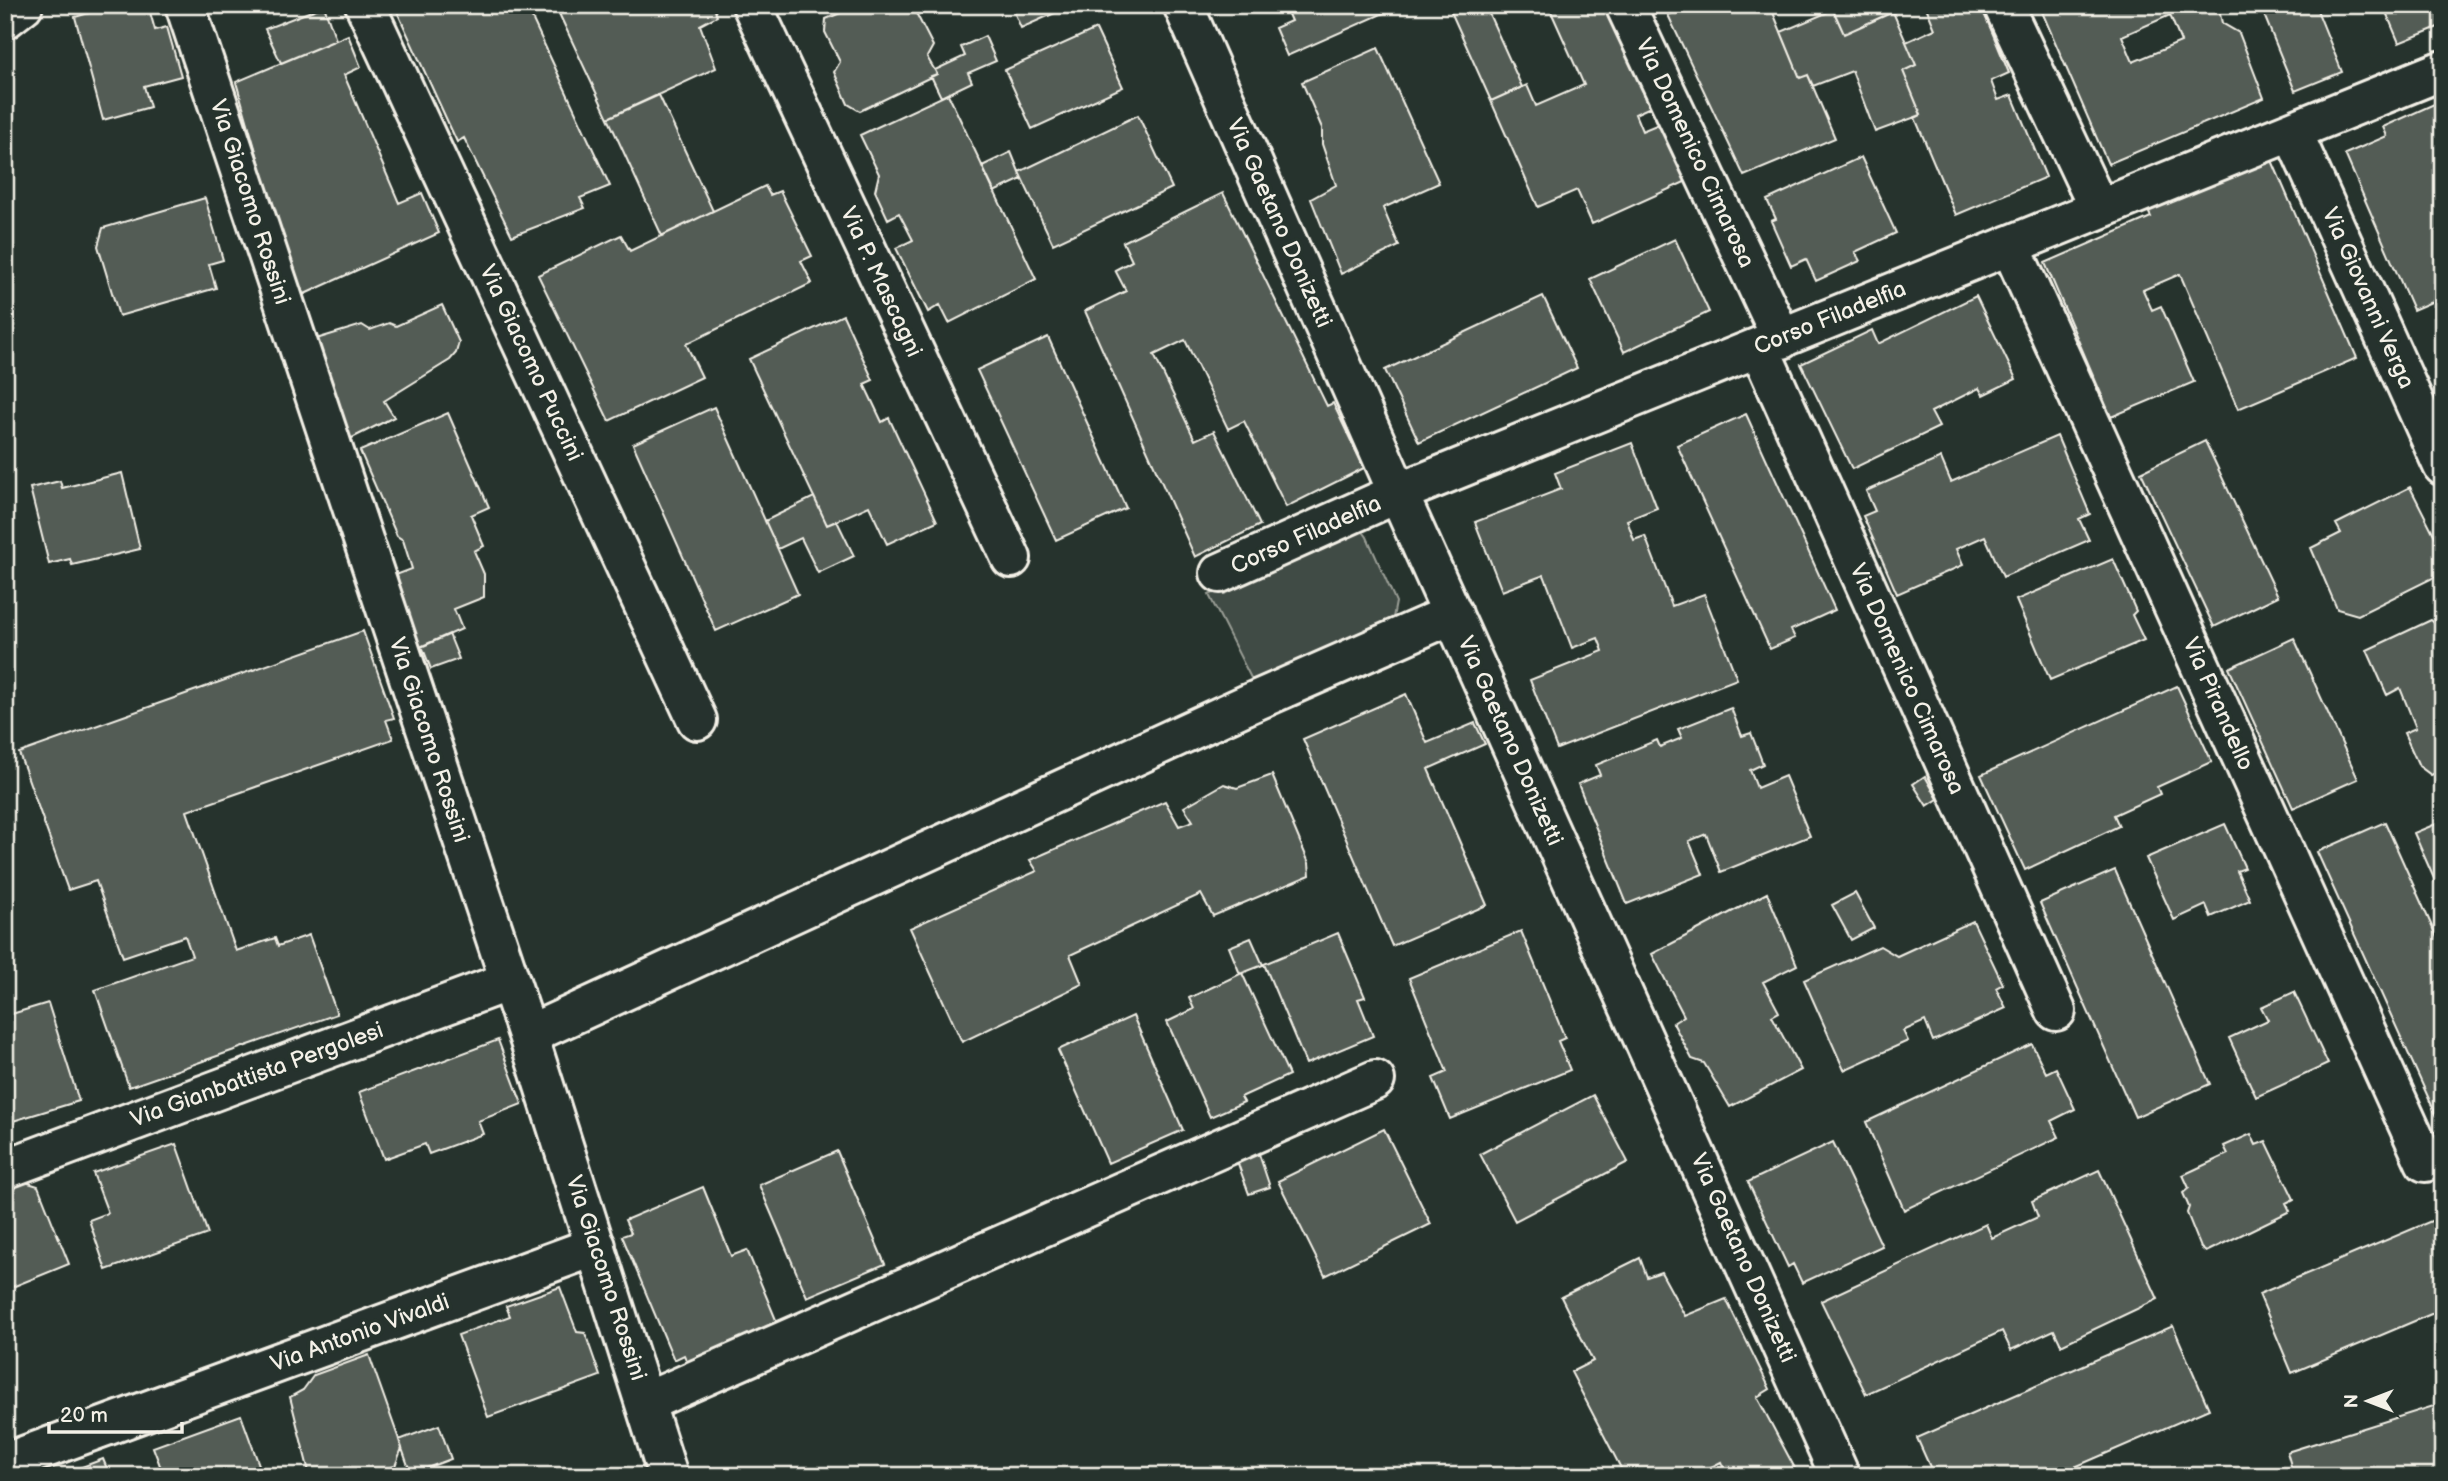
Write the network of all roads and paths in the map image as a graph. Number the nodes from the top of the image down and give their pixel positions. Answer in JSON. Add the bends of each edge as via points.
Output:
{"nodes":[{"id":1,"x":23,"y":5,"type":"edge"},
{"id":2,"x":185,"y":5,"type":"edge"},
{"id":3,"x":365,"y":5,"type":"edge"},
{"id":4,"x":752,"y":5,"type":"edge"},
{"id":5,"x":1184,"y":5,"type":"edge"},
{"id":6,"x":1625,"y":5,"type":"edge"},
{"id":7,"x":2003,"y":5,"type":"edge"},
{"id":8,"x":5,"y":19,"type":"edge"},
{"id":9,"x":2443,"y":70,"type":"edge"},
{"id":10,"x":2292,"y":131,"type":"junction"},
{"id":11,"x":2099,"y":209,"type":"junction"},
{"id":12,"x":2010,"y":245,"type":"junction"},
{"id":13,"x":1770,"y":343,"type":"junction"},
{"id":14,"x":2443,"y":466,"type":"edge"},
{"id":15,"x":1398,"y":493,"type":"junction"},
{"id":16,"x":1011,"y":558,"type":"dead end"},
{"id":17,"x":1220,"y":573,"type":"dead end"},
{"id":18,"x":1453,"y":614,"type":"junction"},
{"id":19,"x":697,"y":720,"type":"dead end"},
{"id":20,"x":509,"y":981,"type":"junction"},
{"id":21,"x":2056,"y":1010,"type":"dead end"},
{"id":22,"x":528,"y":1035,"type":"junction"},
{"id":23,"x":1375,"y":1080,"type":"dead end"},
{"id":24,"x":2425,"y":1162,"type":"dead end"},
{"id":25,"x":5,"y":1169,"type":"edge"},
{"id":26,"x":596,"y":1246,"type":"junction"},
{"id":27,"x":646,"y":1402,"type":"junction"},
{"id":28,"x":5,"y":1463,"type":"edge"},
{"id":29,"x":668,"y":1476,"type":"edge"},
{"id":30,"x":1840,"y":1476,"type":"edge"}],
"edges":[{"from":1,"to":8,"type":"street"},
{"from":2,"to":20,"type":"street","name":"Via Giacomo Rossini"},
{"from":3,"to":19,"type":"street","name":"Via Giacomo Puccini"},
{"from":4,"to":16,"type":"street","name":"Via P. Mascagni"},
{"from":5,"to":15,"type":"street","name":"Via Gaetano Donizetti"},
{"from":6,"to":13,"type":"street","name":"Via Domenico Cimarosa"},
{"from":7,"to":11,"type":"street"},
{"from":9,"to":10,"type":"street","name":"Corso Filadelfia"},
{"from":10,"to":11,"type":"street","name":"Corso Filadelfia"},
{"from":10,"to":14,"type":"street","name":"Via Giovanni Verga"},
{"from":11,"to":12,"type":"street","name":"Corso Filadelfia"},
{"from":12,"to":13,"type":"street","name":"Corso Filadelfia"},
{"from":12,"to":24,"type":"street","name":"Via Pirandello"},
{"from":13,"to":15,"type":"street","name":"Corso Filadelfia"},
{"from":13,"to":21,"type":"street","name":"Via Domenico Cimarosa"},
{"from":15,"to":17,"type":"street","name":"Corso Filadelfia"},
{"from":15,"to":18,"type":"street","name":"Via Gaetano Donizetti"},
{"from":18,"to":22,"type":"street"},
{"from":18,"to":30,"type":"street","name":"Via Gaetano Donizetti"},
{"from":20,"to":22,"type":"street","name":"Via Giacomo Rossini"},
{"from":20,"to":25,"type":"street","name":"Via Gianbattista Pergolesi"},
{"from":22,"to":26,"type":"street","name":"Via Giacomo Rossini"},
{"from":23,"to":27,"type":"street"},
{"from":26,"to":27,"type":"street","name":"Via Giacomo Rossini"},
{"from":26,"to":28,"type":"street","name":"Via Antonio Vivaldi"},
{"from":27,"to":29,"type":"street","name":"Via Giacomo Rossini"}]}
